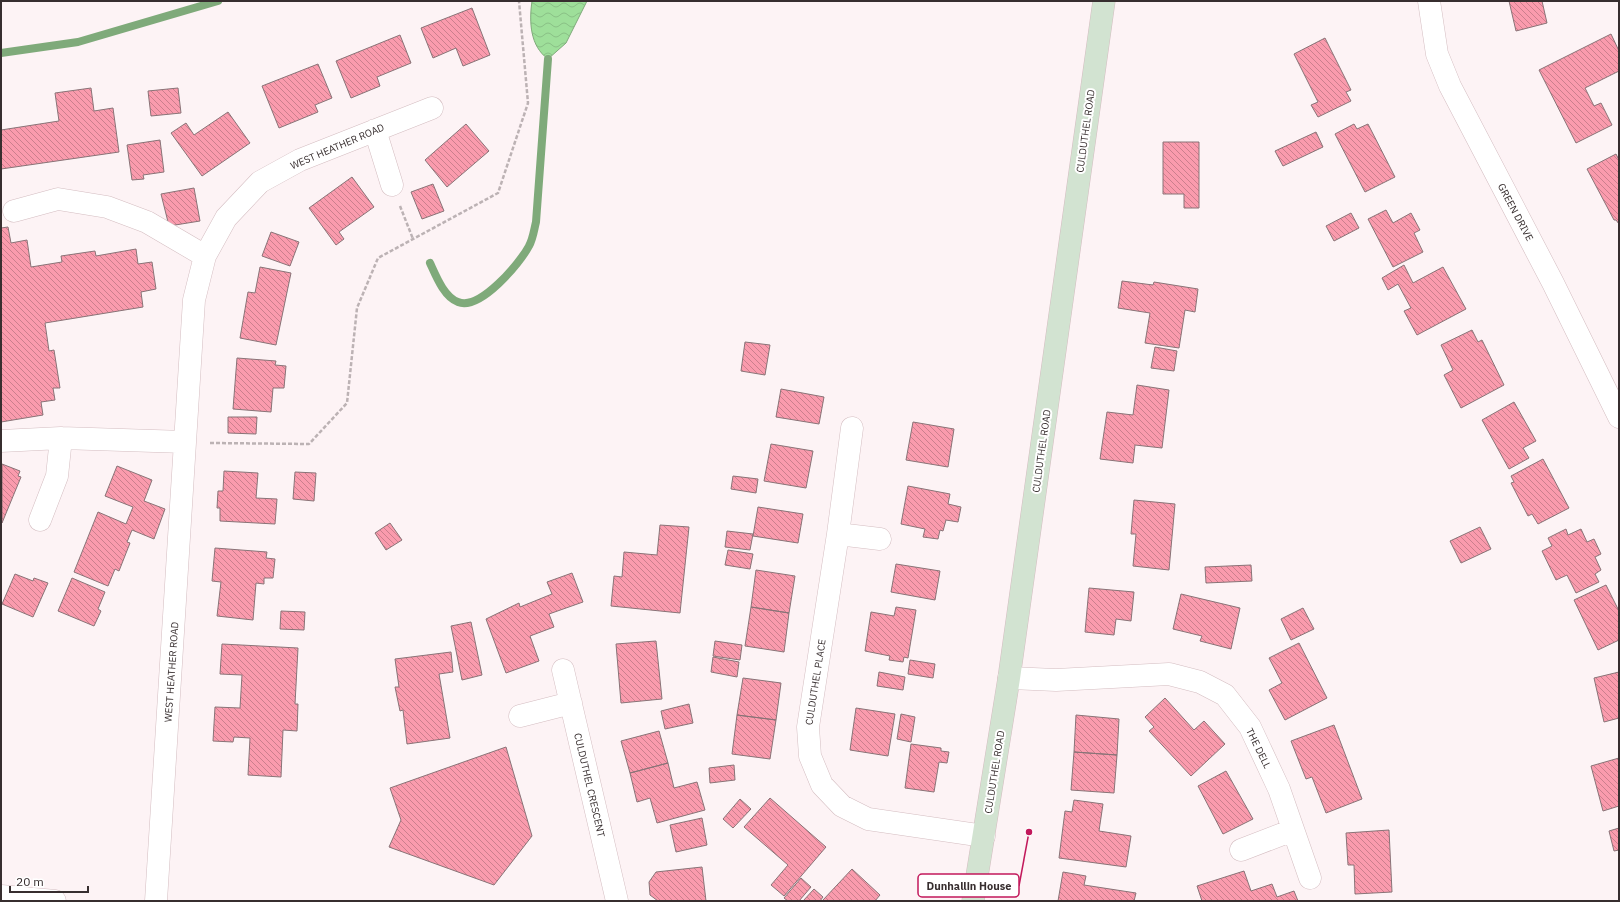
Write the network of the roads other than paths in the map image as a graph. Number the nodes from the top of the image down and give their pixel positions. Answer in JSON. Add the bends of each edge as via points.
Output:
{"nodes":[{"id":1,"x":1104,"y":1,"type":"edge"},
{"id":2,"x":1429,"y":1,"type":"edge"},
{"id":3,"x":432,"y":108,"type":"dead end"},
{"id":4,"x":375,"y":130,"type":"junction"},
{"id":5,"x":392,"y":185,"type":"road end"},
{"id":6,"x":14,"y":211,"type":"dead end"},
{"id":7,"x":205,"y":256,"type":"junction"},
{"id":8,"x":1619,"y":417,"type":"edge"},
{"id":9,"x":852,"y":428,"type":"dead end"},
{"id":10,"x":61,"y":438,"type":"junction"},
{"id":11,"x":1,"y":441,"type":"edge"},
{"id":12,"x":185,"y":442,"type":"junction"},
{"id":13,"x":40,"y":520,"type":"dead end"},
{"id":14,"x":838,"y":534,"type":"junction"},
{"id":15,"x":880,"y":539,"type":"dead end"},
{"id":16,"x":563,"y":670,"type":"dead end"},
{"id":17,"x":1009,"y":678,"type":"junction"},
{"id":18,"x":571,"y":703,"type":"junction"},
{"id":19,"x":520,"y":716,"type":"dead end"},
{"id":20,"x":1293,"y":830,"type":"junction"},
{"id":21,"x":984,"y":836,"type":"junction"},
{"id":22,"x":1241,"y":850,"type":"dead end"},
{"id":23,"x":1310,"y":878,"type":"dead end"},
{"id":24,"x":1,"y":896,"type":"edge"},
{"id":25,"x":55,"y":901,"type":"edge"},
{"id":26,"x":156,"y":901,"type":"edge"},
{"id":27,"x":617,"y":901,"type":"edge"},
{"id":28,"x":973,"y":901,"type":"edge"}],
"edges":[{"from":1,"to":17,"type":"main road","name":"CULDUTHEL ROAD"},
{"from":2,"to":8,"type":"street","name":"GREEN DRIVE","via":[[1437,54],[1450,86],[1553,283]]},
{"from":3,"to":4,"type":"street","name":"WEST HEATHER ROAD"},
{"from":4,"to":5,"type":"street"},
{"from":4,"to":7,"type":"street","name":"WEST HEATHER ROAD","via":[[300,160],[260,182],[226,218]]},
{"from":6,"to":7,"type":"street","via":[[58,199],[107,207],[147,222]]},
{"from":7,"to":12,"type":"street","name":"WEST HEATHER ROAD","via":[[194,300]]},
{"from":9,"to":14,"type":"street","name":"CULDUTHEL PLACE"},
{"from":10,"to":11,"type":"street"},
{"from":10,"to":12,"type":"street"},
{"from":10,"to":13,"type":"street","via":[[57,476]]},
{"from":12,"to":26,"type":"street","name":"WEST HEATHER ROAD"},
{"from":14,"to":15,"type":"street"},
{"from":14,"to":21,"type":"street","name":"CULDUTHEL PLACE","via":[[808,727],[810,756],[822,784],[842,806],[868,818]]},
{"from":16,"to":18,"type":"street","name":"CULDUTHEL CRESCENT"},
{"from":17,"to":20,"type":"street","name":"THE DELL","via":[[1056,680],[1169,674],[1200,682],[1225,696],[1250,727],[1279,789]]},
{"from":17,"to":21,"type":"main road","name":"CULDUTHEL ROAD"},
{"from":18,"to":19,"type":"street"},
{"from":18,"to":27,"type":"street","name":"CULDUTHEL CRESCENT"},
{"from":20,"to":22,"type":"street"},
{"from":20,"to":23,"type":"street","name":"THE DELL"},
{"from":21,"to":28,"type":"main road","name":"CULDUTHEL ROAD"},
{"from":24,"to":25,"type":"street"}]}
